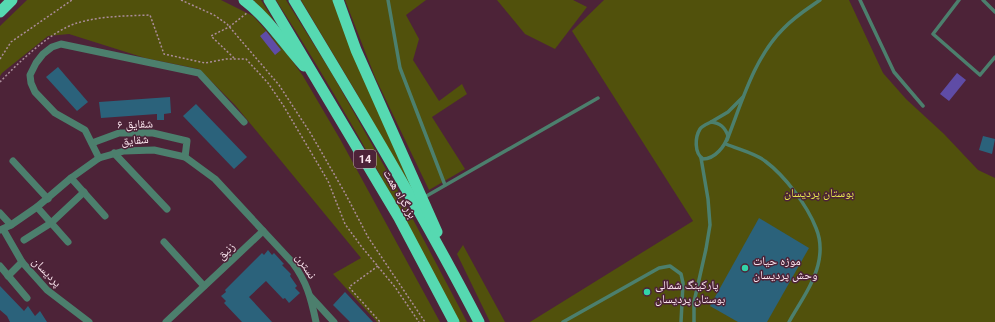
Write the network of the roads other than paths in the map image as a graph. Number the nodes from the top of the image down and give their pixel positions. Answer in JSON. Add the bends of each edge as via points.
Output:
{"nodes":[{"id":1,"x":12,"y":0,"type":"edge"},
{"id":2,"x":244,"y":0,"type":"edge"},
{"id":3,"x":269,"y":0,"type":"edge"},
{"id":4,"x":294,"y":0,"type":"edge"},
{"id":5,"x":338,"y":0,"type":"edge"},
{"id":6,"x":388,"y":0,"type":"edge"},
{"id":7,"x":820,"y":0,"type":"edge"},
{"id":8,"x":860,"y":0,"type":"edge"},
{"id":9,"x":959,"y":0,"type":"edge"},
{"id":10,"x":983,"y":0,"type":"edge"},
{"id":11,"x":0,"y":12,"type":"edge"},
{"id":12,"x":995,"y":12,"type":"edge"},
{"id":13,"x":995,"y":57,"type":"edge"},
{"id":14,"x":322,"y":86,"type":"junction"},
{"id":15,"x":744,"y":96,"type":"junction"},
{"id":16,"x":598,"y":98,"type":"dead end"},
{"id":17,"x":923,"y":106,"type":"dead end"},
{"id":18,"x":244,"y":122,"type":"dead end"},
{"id":19,"x":711,"y":122,"type":"junction"},
{"id":20,"x":726,"y":142,"type":"junction"},
{"id":21,"x":92,"y":143,"type":"junction"},
{"id":22,"x":114,"y":153,"type":"junction"},
{"id":23,"x":185,"y":157,"type":"junction"},
{"id":24,"x":99,"y":158,"type":"junction"},
{"id":25,"x":701,"y":158,"type":"junction"},
{"id":26,"x":13,"y":161,"type":"dead end"},
{"id":27,"x":71,"y":178,"type":"junction"},
{"id":28,"x":445,"y":185,"type":"junction"},
{"id":29,"x":84,"y":192,"type":"junction"},
{"id":30,"x":48,"y":198,"type":"junction"},
{"id":31,"x":422,"y":199,"type":"junction"},
{"id":32,"x":37,"y":207,"type":"junction"},
{"id":33,"x":167,"y":208,"type":"dead end"},
{"id":34,"x":0,"y":213,"type":"edge"},
{"id":35,"x":105,"y":216,"type":"dead end"},
{"id":36,"x":51,"y":223,"type":"junction"},
{"id":37,"x":12,"y":225,"type":"junction"},
{"id":38,"x":1,"y":230,"type":"edge"},
{"id":39,"x":263,"y":231,"type":"junction"},
{"id":40,"x":24,"y":240,"type":"dead end"},
{"id":41,"x":68,"y":242,"type":"dead end"},
{"id":42,"x":164,"y":242,"type":"dead end"},
{"id":43,"x":22,"y":262,"type":"junction"},
{"id":44,"x":0,"y":266,"type":"edge"},
{"id":45,"x":8,"y":276,"type":"junction"},
{"id":46,"x":459,"y":284,"type":"junction"},
{"id":47,"x":204,"y":286,"type":"junction"},
{"id":48,"x":311,"y":297,"type":"junction"},
{"id":49,"x":27,"y":298,"type":"dead end"},
{"id":50,"x":89,"y":322,"type":"edge"},
{"id":51,"x":166,"y":322,"type":"edge"},
{"id":52,"x":316,"y":322,"type":"edge"},
{"id":53,"x":334,"y":322,"type":"edge"},
{"id":54,"x":454,"y":322,"type":"edge"},
{"id":55,"x":479,"y":322,"type":"edge"},
{"id":56,"x":563,"y":322,"type":"edge"},
{"id":57,"x":681,"y":322,"type":"edge"},
{"id":58,"x":694,"y":322,"type":"edge"},
{"id":59,"x":789,"y":322,"type":"edge"}],
"edges":[{"from":1,"to":11,"type":"highway"},
{"from":2,"to":14,"type":"highway","via":[[262,15]]},
{"from":3,"to":14,"type":"highway","name":"بزرگراه همت","number":"14"},
{"from":4,"to":46,"type":"highway","name":"بزرگراه همت","number":"14"},
{"from":5,"to":31,"type":"highway","via":[[356,50]]},
{"from":6,"to":28,"type":"lane","via":[[400,68]]},
{"from":7,"to":15,"type":"lane","via":[[783,29],[767,49]]},
{"from":8,"to":17,"type":"lane","via":[[894,72]]},
{"from":9,"to":13,"type":"lane","via":[[933,34],[980,75]]},
{"from":10,"to":12,"type":"lane"},
{"from":14,"to":54,"type":"highway","name":"بزرگراه همت","number":"14","via":[[399,218]]},
{"from":15,"to":19,"type":"lane","via":[[728,112]]},
{"from":15,"to":20,"type":"lane"},
{"from":16,"to":28,"type":"lane"},
{"from":18,"to":21,"type":"street","via":[[199,73],[61,44],[52,47],[43,54],[30,75],[35,92],[55,113],[85,130]]},
{"from":19,"to":20,"type":"lane","via":[[726,130]]},
{"from":19,"to":25,"type":"lane","via":[[701,128],[696,140]]},
{"from":20,"to":25,"type":"lane","via":[[722,149],[708,159]]},
{"from":20,"to":59,"type":"lane","via":[[764,160],[784,178],[817,229],[820,248],[818,264],[812,281]]},
{"from":21,"to":23,"type":"street","name":"شقایق ۶","via":[[119,133],[153,133],[187,141]]},
{"from":21,"to":24,"type":"street"},
{"from":22,"to":23,"type":"street","name":"شقایق","via":[[124,150],[154,150]]},
{"from":22,"to":24,"type":"street","name":"شقایق"},
{"from":22,"to":33,"type":"street"},
{"from":23,"to":39,"type":"street","name":"شقایق","via":[[215,179]]},
{"from":24,"to":27,"type":"street","name":"شقایق"},
{"from":25,"to":58,"type":"lane","via":[[710,225],[694,302]]},
{"from":26,"to":30,"type":"street"},
{"from":27,"to":29,"type":"street"},
{"from":27,"to":30,"type":"street","name":"شقایق"},
{"from":28,"to":31,"type":"lane"},
{"from":29,"to":35,"type":"street"},
{"from":29,"to":36,"type":"street"},
{"from":30,"to":32,"type":"street","name":"شقایق"},
{"from":31,"to":46,"type":"highway"},
{"from":32,"to":36,"type":"street"},
{"from":32,"to":37,"type":"street","name":"شقایق"},
{"from":34,"to":37,"type":"street"},
{"from":36,"to":40,"type":"street"},
{"from":36,"to":41,"type":"street"},
{"from":37,"to":38,"type":"street","name":"شقایق"},
{"from":38,"to":43,"type":"street","name":"پردیسان"},
{"from":39,"to":47,"type":"street","name":"زنبق"},
{"from":39,"to":48,"type":"street","name":"نسترن","via":[[292,262]]},
{"from":42,"to":47,"type":"street"},
{"from":43,"to":45,"type":"street"},
{"from":43,"to":50,"type":"street","name":"پردیسان","via":[[47,290]]},
{"from":44,"to":45,"type":"street"},
{"from":45,"to":49,"type":"street"},
{"from":46,"to":55,"type":"highway","name":"بزرگراه همت","number":"14"},
{"from":47,"to":51,"type":"street","name":"زنبق"},
{"from":48,"to":52,"type":"street","name":"نسترن"},
{"from":48,"to":53,"type":"street"},
{"from":56,"to":57,"type":"lane","via":[[659,268],[670,266],[680,274],[683,284]]}]}
